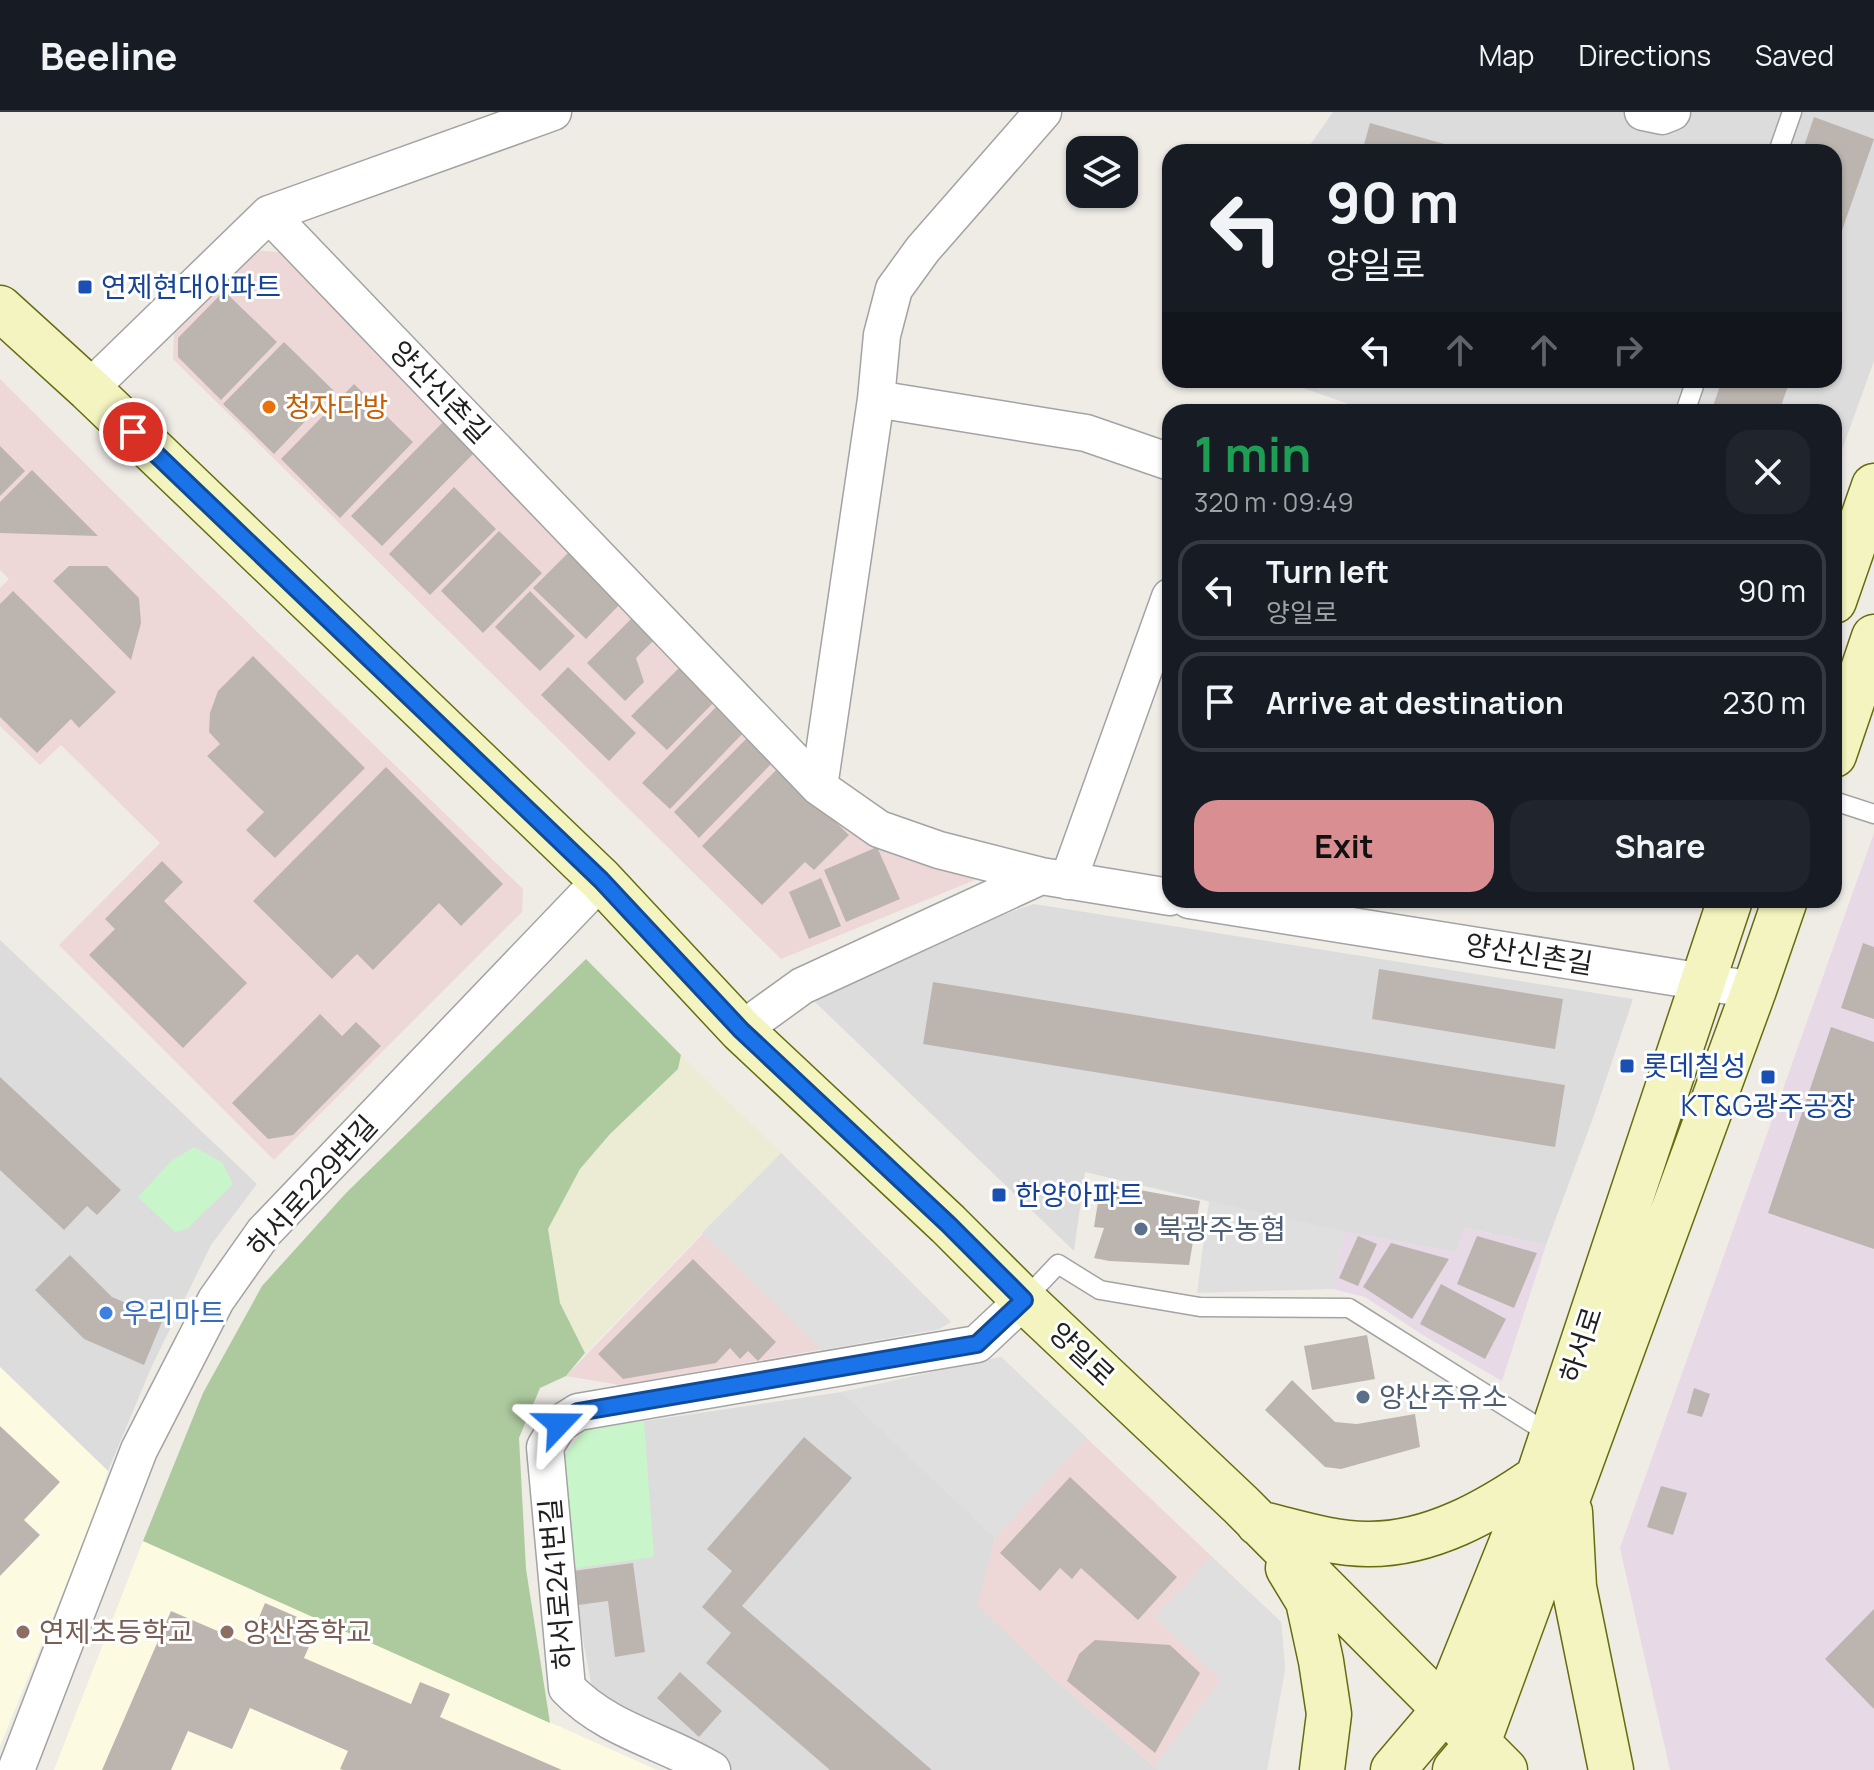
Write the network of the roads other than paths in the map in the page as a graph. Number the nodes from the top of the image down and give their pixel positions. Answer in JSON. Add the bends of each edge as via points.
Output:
{"nodes":[{"id":1,"x":553,"y":112,"type":"edge"},
{"id":2,"x":1043,"y":112,"type":"edge"},
{"id":3,"x":1643,"y":112,"type":"edge"},
{"id":4,"x":1672,"y":112,"type":"edge"},
{"id":5,"x":1792,"y":112,"type":"edge"},
{"id":6,"x":1781,"y":144,"type":"edge"},
{"id":7,"x":269,"y":214,"type":"junction"},
{"id":8,"x":0,"y":308,"type":"edge"},
{"id":9,"x":89,"y":389,"type":"junction"},
{"id":10,"x":876,"y":399,"type":"junction"},
{"id":11,"x":1162,"y":459,"type":"edge"},
{"id":12,"x":1874,"y":486,"type":"edge"},
{"id":13,"x":1842,"y":578,"type":"edge"},
{"id":14,"x":1162,"y":616,"type":"edge"},
{"id":15,"x":1874,"y":637,"type":"edge"},
{"id":16,"x":1842,"y":731,"type":"edge"},
{"id":17,"x":819,"y":787,"type":"junction"},
{"id":18,"x":1842,"y":804,"type":"edge"},
{"id":19,"x":1874,"y":814,"type":"edge"},
{"id":20,"x":1054,"y":878,"type":"junction"},
{"id":21,"x":601,"y":880,"type":"junction"},
{"id":22,"x":1162,"y":896,"type":"edge"},
{"id":23,"x":1727,"y":908,"type":"edge"},
{"id":24,"x":1782,"y":908,"type":"edge"},
{"id":25,"x":1308,"y":909,"type":"edge"},
{"id":26,"x":1701,"y":981,"type":"junction"},
{"id":27,"x":1754,"y":990,"type":"junction"},
{"id":28,"x":741,"y":1030,"type":"junction"},
{"id":29,"x":1024,"y":1300,"type":"junction"},
{"id":30,"x":1551,"y":1435,"type":"junction"},
{"id":31,"x":1554,"y":1487,"type":"junction"},
{"id":32,"x":1258,"y":1523,"type":"junction"},
{"id":33,"x":1444,"y":1710,"type":"junction"},
{"id":34,"x":1479,"y":1761,"type":"edge"},
{"id":35,"x":16,"y":1770,"type":"edge"},
{"id":36,"x":712,"y":1770,"type":"edge"},
{"id":37,"x":1322,"y":1770,"type":"edge"},
{"id":38,"x":1393,"y":1770,"type":"edge"},
{"id":39,"x":1611,"y":1770,"type":"edge"}],
"edges":[{"from":1,"to":7,"type":"street"},
{"from":2,"to":10,"type":"street","via":[[894,289],[882,335]]},
{"from":3,"to":4,"type":"street"},
{"from":5,"to":6,"type":"lane"},
{"from":7,"to":9,"type":"street"},
{"from":7,"to":17,"type":"street","name":"양산신촌길"},
{"from":8,"to":9,"type":"main road","name":"양일로"},
{"from":9,"to":21,"type":"main road","name":"양일로"},
{"from":10,"to":11,"type":"street","via":[[1086,433]]},
{"from":10,"to":17,"type":"street"},
{"from":12,"to":13,"type":"main road"},
{"from":14,"to":20,"type":"street"},
{"from":15,"to":16,"type":"main road"},
{"from":17,"to":20,"type":"street","name":"양산신촌길","via":[[879,829],[939,850]]},
{"from":18,"to":19,"type":"lane"},
{"from":20,"to":22,"type":"street","name":"양산신촌길"},
{"from":20,"to":28,"type":"street","via":[[802,986]]},
{"from":21,"to":28,"type":"main road","name":"양일로"},
{"from":21,"to":35,"type":"street","name":"하서로229번길","via":[[264,1232],[216,1300],[139,1450]]},
{"from":23,"to":26,"type":"main road","name":"하서로"},
{"from":24,"to":27,"type":"main road","name":"하서로"},
{"from":25,"to":26,"type":"street","name":"양산신촌길"},
{"from":26,"to":27,"type":"street","name":"양산신촌길"},
{"from":26,"to":30,"type":"main road","name":"하서로"},
{"from":27,"to":31,"type":"main road","name":"하서로"},
{"from":28,"to":29,"type":"main road","name":"양일로"},
{"from":29,"to":30,"type":"lane","via":[[1058,1264],[1100,1290],[1200,1307],[1349,1308]]},
{"from":29,"to":32,"type":"main road","name":"양일로"},
{"from":29,"to":36,"type":"street","name":"하서로241번길","via":[[977,1344],[578,1412],[559,1424],[545,1447],[567,1688],[599,1715]]},
{"from":30,"to":31,"type":"main road","name":"하서로"},
{"from":31,"to":32,"type":"main road","via":[[1412,1538],[1368,1544]]},
{"from":31,"to":33,"type":"main road","name":"하서로"},
{"from":31,"to":34,"type":"main road","name":"하서로"},
{"from":31,"to":39,"type":"main road"},
{"from":32,"to":33,"type":"main road","name":"양일로"},
{"from":32,"to":37,"type":"main road","via":[[1308,1601],[1329,1714]]},
{"from":33,"to":34,"type":"main road","name":"양일로"},
{"from":33,"to":38,"type":"main road","name":"하서로"}]}
